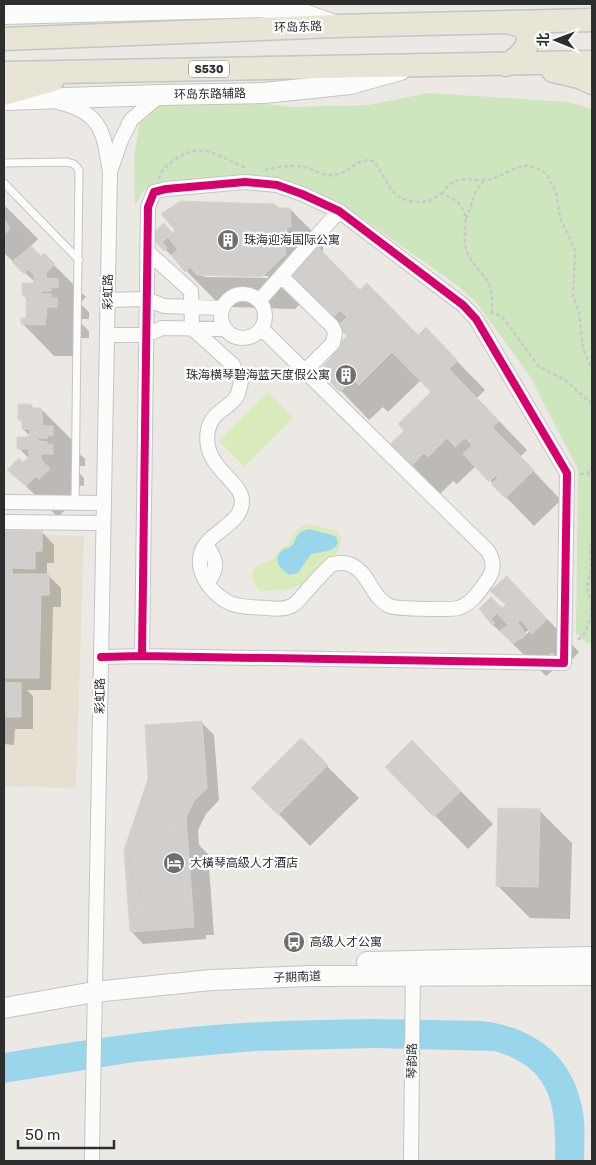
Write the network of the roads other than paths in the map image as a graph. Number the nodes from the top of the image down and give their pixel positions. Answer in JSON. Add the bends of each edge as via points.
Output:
{"nodes":[{"id":1,"x":4,"y":14,"type":"edge"},
{"id":2,"x":592,"y":20,"type":"edge"},
{"id":3,"x":507,"y":22,"type":"junction"},
{"id":4,"x":336,"y":26,"type":"junction"},
{"id":5,"x":4,"y":39,"type":"edge"},
{"id":6,"x":592,"y":62,"type":"edge"},
{"id":7,"x":515,"y":64,"type":"junction"},
{"id":8,"x":414,"y":66,"type":"junction"},
{"id":9,"x":89,"y":70,"type":"junction"},
{"id":10,"x":4,"y":73,"type":"edge"},
{"id":11,"x":592,"y":83,"type":"edge"},
{"id":12,"x":4,"y":94,"type":"edge"},
{"id":13,"x":160,"y":95,"type":"junction"},
{"id":14,"x":4,"y":100,"type":"edge"},
{"id":15,"x":45,"y":100,"type":"junction"},
{"id":16,"x":4,"y":163,"type":"edge"},
{"id":17,"x":110,"y":172,"type":"junction"},
{"id":18,"x":4,"y":183,"type":"edge"},
{"id":19,"x":339,"y":211,"type":"junction"},
{"id":20,"x":146,"y":251,"type":"junction"},
{"id":21,"x":79,"y":260,"type":"junction"},
{"id":22,"x":281,"y":276,"type":"junction"},
{"id":23,"x":146,"y":299,"type":"junction"},
{"id":24,"x":107,"y":300,"type":"junction"},
{"id":25,"x":258,"y":301,"type":"junction"},
{"id":26,"x":192,"y":307,"type":"junction"},
{"id":27,"x":222,"y":308,"type":"junction"},
{"id":28,"x":192,"y":328,"type":"junction"},
{"id":29,"x":261,"y":328,"type":"junction"},
{"id":30,"x":224,"y":329,"type":"junction"},
{"id":31,"x":107,"y":335,"type":"junction"},
{"id":32,"x":146,"y":335,"type":"junction"},
{"id":33,"x":305,"y":371,"type":"junction"},
{"id":34,"x":4,"y":502,"type":"edge"},
{"id":35,"x":75,"y":503,"type":"junction"},
{"id":36,"x":103,"y":503,"type":"junction"},
{"id":37,"x":4,"y":522,"type":"edge"},
{"id":38,"x":102,"y":523,"type":"junction"},
{"id":39,"x":142,"y":656,"type":"junction"},
{"id":40,"x":101,"y":657,"type":"junction"},
{"id":41,"x":592,"y":957,"type":"edge"},
{"id":42,"x":413,"y":968,"type":"junction"},
{"id":43,"x":592,"y":975,"type":"edge"},
{"id":44,"x":94,"y":986,"type":"junction"},
{"id":45,"x":4,"y":994,"type":"edge"},
{"id":46,"x":4,"y":1008,"type":"edge"},
{"id":47,"x":92,"y":1161,"type":"edge"},
{"id":48,"x":411,"y":1161,"type":"edge"}],
"edges":[{"from":1,"to":4,"type":"street","via":[[261,7],[301,13]]},
{"from":2,"to":3,"type":"main road","name":"环岛东路"},
{"from":3,"to":4,"type":"main road","name":"环岛东路"},
{"from":3,"to":7,"type":"main road","via":[[520,26],[527,37],[524,52]]},
{"from":4,"to":5,"type":"main road","name":"环岛东路"},
{"from":6,"to":7,"type":"main road","number":"S530"},
{"from":7,"to":8,"type":"main road","number":"S530"},
{"from":7,"to":11,"type":"main road","via":[[579,77]]},
{"from":8,"to":9,"type":"main road","number":"S530"},
{"from":8,"to":13,"type":"street","name":"环岛东路辅路","via":[[350,84],[264,93]]},
{"from":9,"to":10,"type":"main road","number":"S530"},
{"from":9,"to":12,"type":"main road"},
{"from":13,"to":15,"type":"street","name":"环岛东路辅路"},
{"from":13,"to":17,"type":"street","via":[[131,120]]},
{"from":14,"to":15,"type":"street","name":"环岛东路辅路"},
{"from":15,"to":17,"type":"street","via":[[78,107],[94,120],[105,138]]},
{"from":16,"to":21,"type":"lane","via":[[67,162],[79,170]]},
{"from":17,"to":24,"type":"street","name":"彩虹路"},
{"from":18,"to":21,"type":"lane"},
{"from":19,"to":20,"type":"street","via":[[277,186],[245,182],[158,190],[148,207]]},
{"from":19,"to":22,"type":"street"},
{"from":19,"to":39,"type":"street","via":[[463,305],[476,319],[567,473],[564,663]]},
{"from":20,"to":23,"type":"street"},
{"from":20,"to":26,"type":"street","via":[[191,291]]},
{"from":21,"to":35,"type":"lane"},
{"from":22,"to":25,"type":"street"},
{"from":22,"to":33,"type":"street","via":[[332,326],[335,333],[333,342]]},
{"from":23,"to":24,"type":"street"},
{"from":23,"to":26,"type":"street","via":[[164,306]]},
{"from":23,"to":32,"type":"street"},
{"from":24,"to":31,"type":"street","name":"彩虹路"},
{"from":25,"to":27,"type":"street","via":[[253,296],[238,294]]},
{"from":25,"to":29,"type":"street","via":[[265,314]]},
{"from":26,"to":27,"type":"street"},
{"from":26,"to":28,"type":"street"},
{"from":27,"to":30,"type":"street"},
{"from":28,"to":30,"type":"street"},
{"from":28,"to":32,"type":"street","via":[[162,328]]},
{"from":28,"to":33,"type":"street","via":[[233,365],[241,381],[237,396],[214,416],[208,430],[212,461],[239,491],[242,501],[240,513],[206,545],[200,556],[201,572],[207,583],[229,603],[277,609],[293,606],[332,564],[343,563],[361,572],[390,607],[459,608],[477,596],[491,575],[493,560],[488,551]]},
{"from":29,"to":30,"type":"street","via":[[256,334],[242,339]]},
{"from":29,"to":33,"type":"street"},
{"from":31,"to":32,"type":"street"},
{"from":31,"to":36,"type":"street","name":"彩虹路"},
{"from":32,"to":39,"type":"street"},
{"from":34,"to":35,"type":"street"},
{"from":35,"to":36,"type":"street"},
{"from":36,"to":38,"type":"street","name":"彩虹路"},
{"from":37,"to":38,"type":"street"},
{"from":38,"to":40,"type":"street","name":"彩虹路"},
{"from":39,"to":40,"type":"street"},
{"from":40,"to":44,"type":"street","name":"彩虹路"},
{"from":41,"to":42,"type":"street","name":"子期南道"},
{"from":42,"to":43,"type":"street","name":"子期南道"},
{"from":42,"to":44,"type":"street","name":"子期南道"},
{"from":42,"to":48,"type":"street","name":"琴韵路"},
{"from":44,"to":45,"type":"street","name":"子期南道"},
{"from":44,"to":46,"type":"street","name":"子期南道"},
{"from":44,"to":47,"type":"street","name":"彩虹路"}]}
